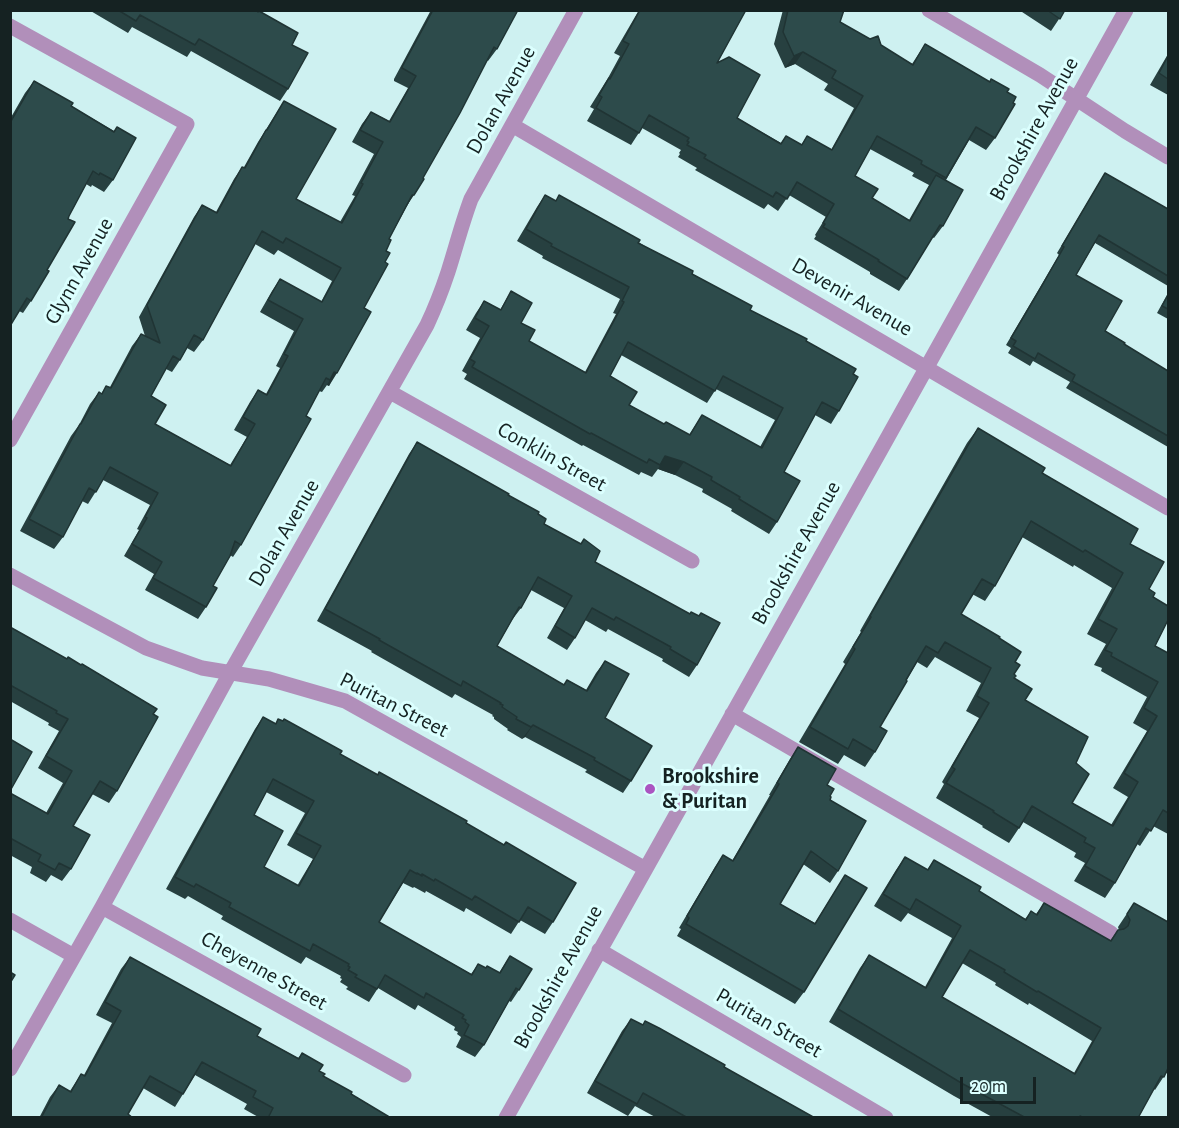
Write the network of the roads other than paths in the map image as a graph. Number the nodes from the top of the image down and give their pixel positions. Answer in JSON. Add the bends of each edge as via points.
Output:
{"nodes":[{"id":1,"x":576,"y":10,"type":"edge"},
{"id":2,"x":929,"y":10,"type":"edge"},
{"id":3,"x":1126,"y":10,"type":"edge"},
{"id":4,"x":10,"y":26,"type":"edge"},
{"id":5,"x":1077,"y":100,"type":"junction"},
{"id":6,"x":512,"y":124,"type":"junction"},
{"id":7,"x":1168,"y":157,"type":"edge"},
{"id":8,"x":927,"y":367,"type":"junction"},
{"id":9,"x":390,"y":392,"type":"junction"},
{"id":10,"x":10,"y":440,"type":"edge"},
{"id":11,"x":1168,"y":508,"type":"edge"},
{"id":12,"x":692,"y":561,"type":"dead end"},
{"id":13,"x":10,"y":575,"type":"edge"},
{"id":14,"x":230,"y":673,"type":"junction"},
{"id":15,"x":732,"y":714,"type":"junction"},
{"id":16,"x":644,"y":868,"type":"junction"},
{"id":17,"x":102,"y":907,"type":"junction"},
{"id":18,"x":10,"y":920,"type":"edge"},
{"id":19,"x":1111,"y":933,"type":"dead end"},
{"id":20,"x":599,"y":950,"type":"junction"},
{"id":21,"x":74,"y":956,"type":"junction"},
{"id":22,"x":10,"y":1069,"type":"edge"},
{"id":23,"x":404,"y":1075,"type":"dead end"},
{"id":24,"x":506,"y":1118,"type":"edge"},
{"id":25,"x":886,"y":1118,"type":"edge"}],
"edges":[{"from":1,"to":6,"type":"street","name":"Dolan Avenue"},
{"from":2,"to":5,"type":"street"},
{"from":3,"to":5,"type":"street","name":"Brookshire Avenue"},
{"from":4,"to":10,"type":"street","name":"Glynn Avenue","via":[[187,124]]},
{"from":5,"to":7,"type":"street"},
{"from":5,"to":8,"type":"street","name":"Brookshire Avenue"},
{"from":6,"to":8,"type":"street","name":"Devenir Avenue"},
{"from":6,"to":9,"type":"street","name":"Dolan Avenue","via":[[471,199],[436,306]]},
{"from":8,"to":11,"type":"street","name":"Devenir Avenue"},
{"from":8,"to":15,"type":"street","name":"Brookshire Avenue"},
{"from":9,"to":12,"type":"street","name":"Conklin Street"},
{"from":9,"to":14,"type":"street","name":"Dolan Avenue"},
{"from":13,"to":14,"type":"street","name":"Puritan Street","via":[[146,648],[202,668]]},
{"from":14,"to":16,"type":"street","name":"Puritan Street","via":[[269,679],[345,701]]},
{"from":14,"to":17,"type":"street","name":"Dolan Avenue"},
{"from":15,"to":16,"type":"street","name":"Brookshire Avenue"},
{"from":15,"to":19,"type":"street"},
{"from":16,"to":20,"type":"street","name":"Brookshire Avenue"},
{"from":17,"to":21,"type":"street","name":"Dolan Avenue"},
{"from":17,"to":23,"type":"street","name":"Cheyenne Street"},
{"from":18,"to":21,"type":"street"},
{"from":20,"to":24,"type":"street","name":"Brookshire Avenue"},
{"from":20,"to":25,"type":"street","name":"Puritan Street"},
{"from":21,"to":22,"type":"street","name":"Dolan Avenue"}]}
